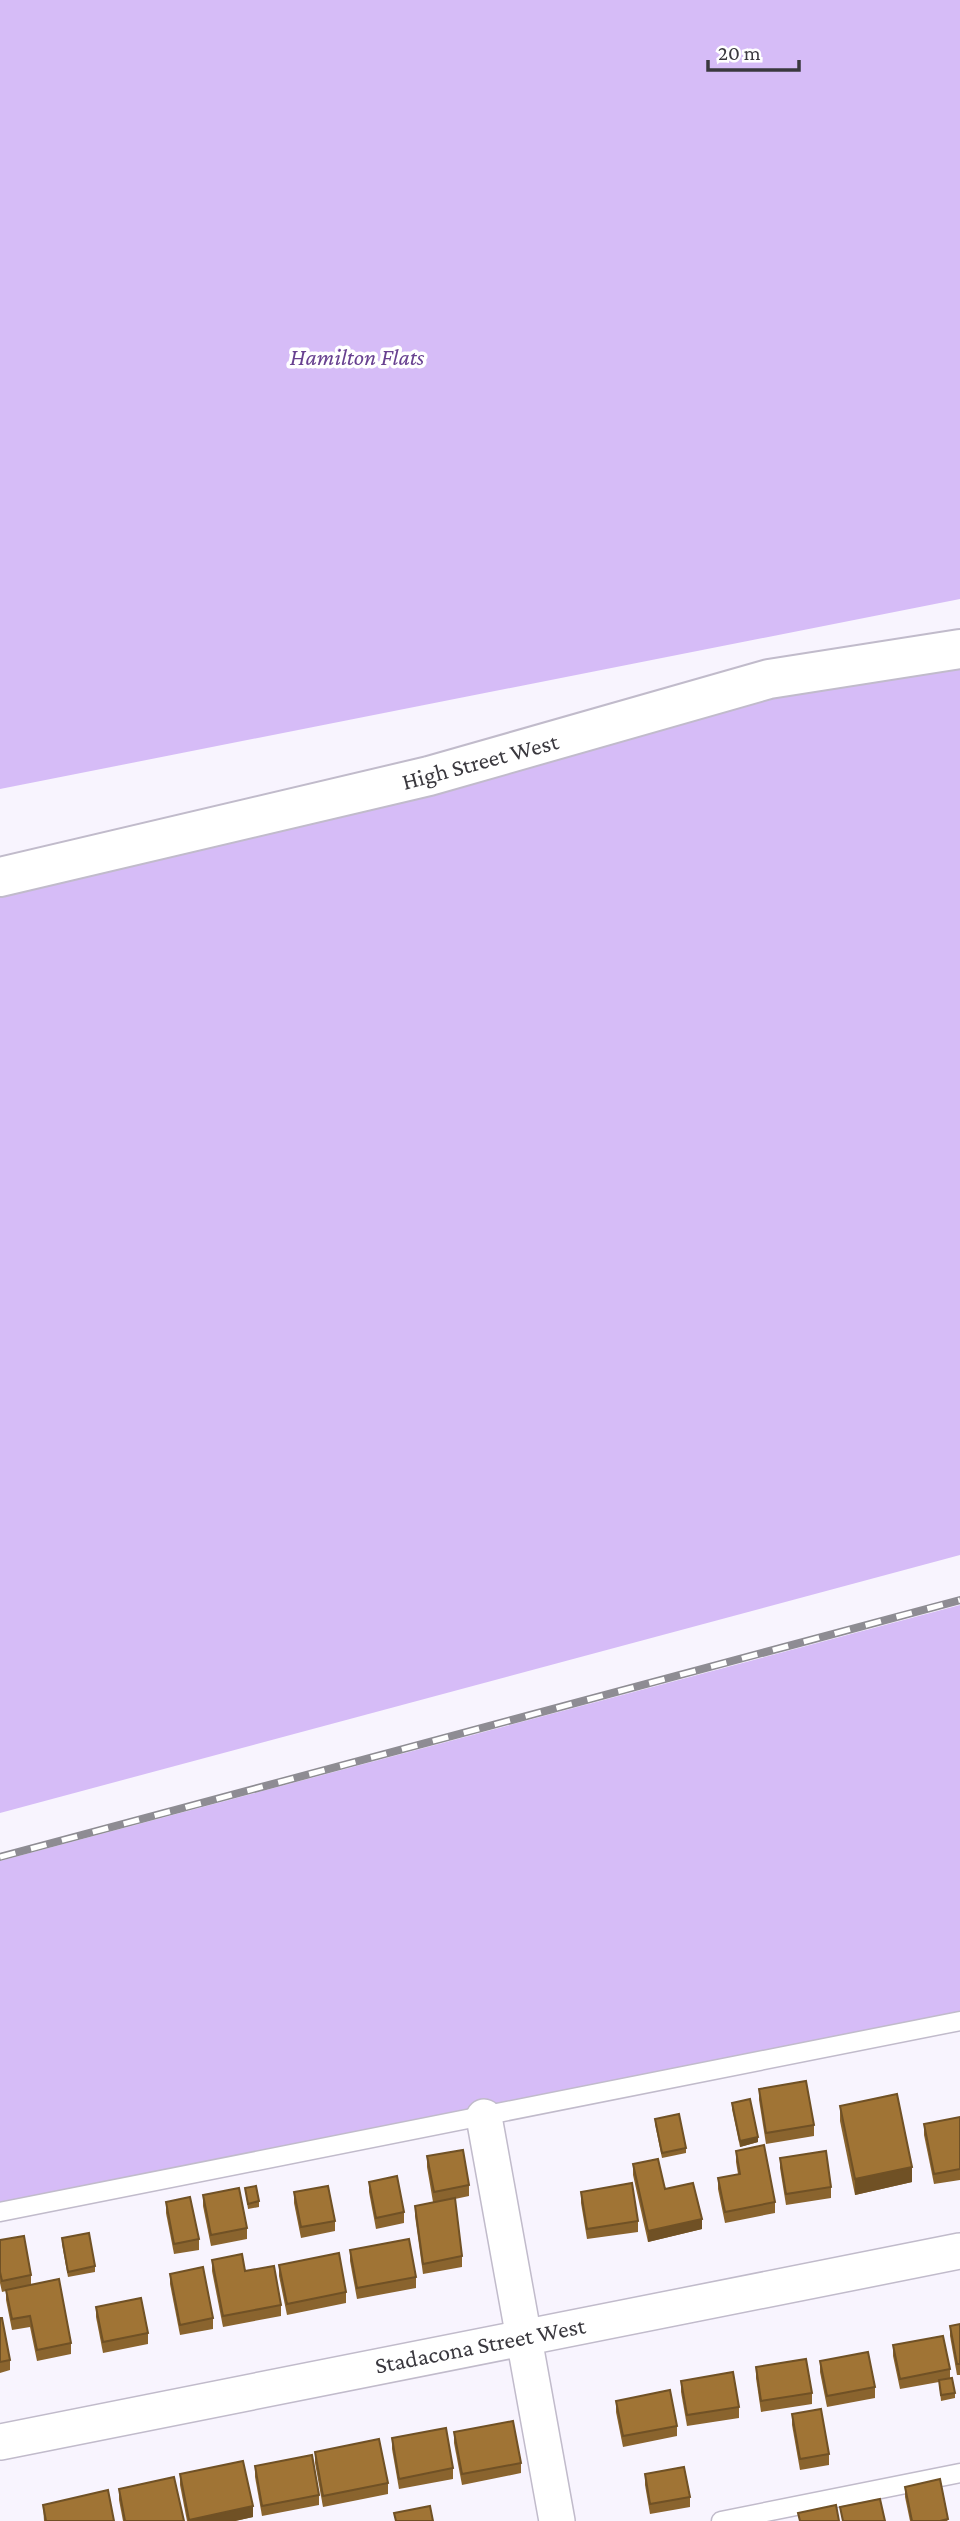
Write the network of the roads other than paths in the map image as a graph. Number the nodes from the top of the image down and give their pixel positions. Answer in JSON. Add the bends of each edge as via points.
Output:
{"nodes":[{"id":1,"x":960,"y":649,"type":"edge"},
{"id":2,"x":0,"y":877,"type":"edge"},
{"id":3,"x":960,"y":2021,"type":"edge"},
{"id":4,"x":484,"y":2117,"type":"junction"},
{"id":5,"x":0,"y":2212,"type":"edge"},
{"id":6,"x":960,"y":2251,"type":"edge"},
{"id":7,"x":522,"y":2336,"type":"junction"},
{"id":8,"x":0,"y":2442,"type":"edge"},
{"id":9,"x":960,"y":2473,"type":"edge"},
{"id":10,"x":557,"y":2521,"type":"edge"},
{"id":11,"x":721,"y":2521,"type":"edge"}],
"edges":[{"from":1,"to":2,"type":"main road","name":"High Street West","via":[[769,679],[429,776]]},
{"from":3,"to":4,"type":"lane"},
{"from":4,"to":5,"type":"lane"},
{"from":4,"to":7,"type":"street"},
{"from":6,"to":7,"type":"street","name":"Stadacona Street West"},
{"from":7,"to":8,"type":"street","name":"Stadacona Street West"},
{"from":7,"to":10,"type":"street"},
{"from":9,"to":11,"type":"lane"}]}
